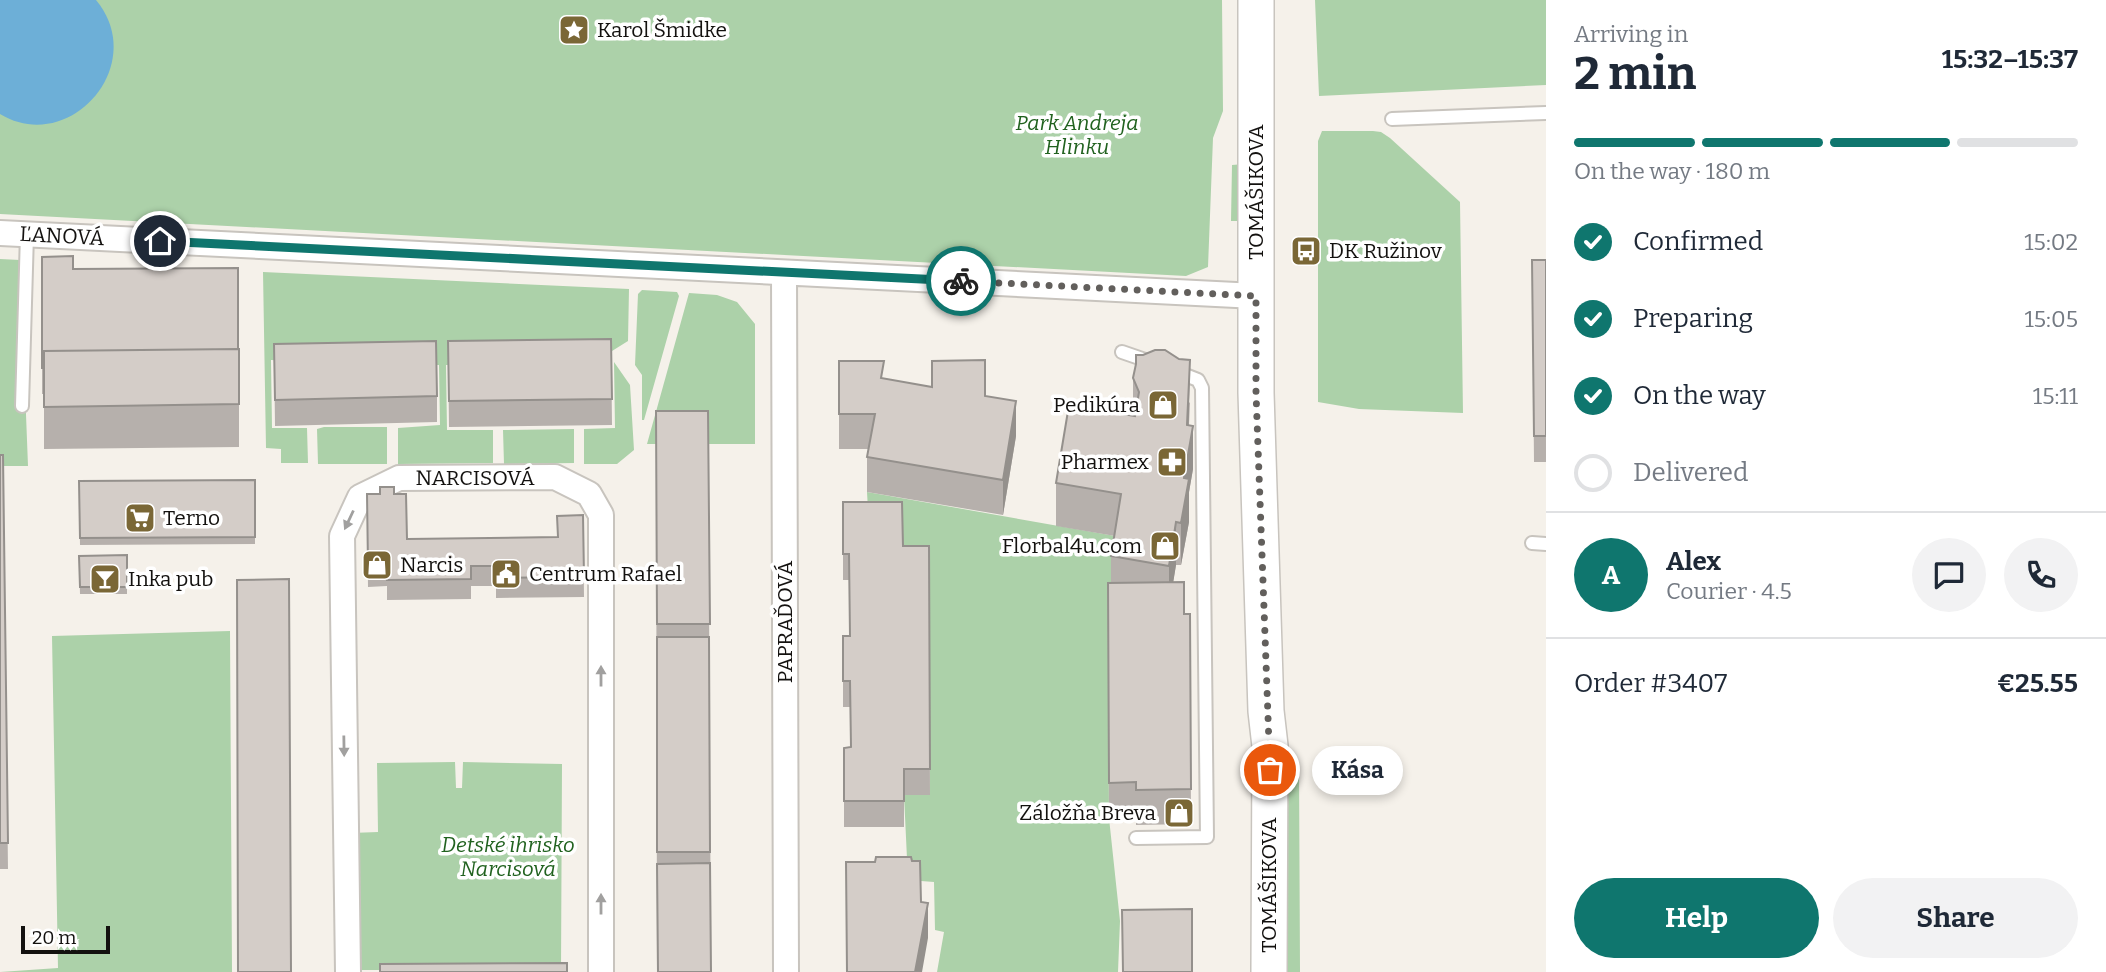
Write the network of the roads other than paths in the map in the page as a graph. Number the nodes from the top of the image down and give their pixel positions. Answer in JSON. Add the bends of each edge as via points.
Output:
{"nodes":[{"id":1,"x":1256,"y":0,"type":"edge"},
{"id":2,"x":1546,"y":113,"type":"edge"},
{"id":3,"x":1392,"y":120,"type":"dead end"},
{"id":4,"x":0,"y":233,"type":"edge"},
{"id":5,"x":27,"y":234,"type":"junction"},
{"id":6,"x":784,"y":273,"type":"junction"},
{"id":7,"x":1256,"y":296,"type":"junction"},
{"id":8,"x":1122,"y":352,"type":"dead end"},
{"id":9,"x":22,"y":406,"type":"dead end"},
{"id":10,"x":1136,"y":838,"type":"dead end"},
{"id":11,"x":348,"y":972,"type":"edge"},
{"id":12,"x":601,"y":972,"type":"edge"},
{"id":13,"x":786,"y":972,"type":"edge"},
{"id":14,"x":1269,"y":972,"type":"edge"}],
"edges":[{"from":1,"to":7,"type":"main road","name":"TOMÁŠIKOVA"},
{"from":2,"to":3,"type":"lane"},
{"from":4,"to":5,"type":"street","name":"ĽANOVÁ"},
{"from":5,"to":6,"type":"street","name":"ĽANOVÁ"},
{"from":5,"to":9,"type":"lane"},
{"from":6,"to":7,"type":"street","name":"ĽANOVÁ"},
{"from":6,"to":13,"type":"street","name":"PAPRAĎOVÁ"},
{"from":7,"to":14,"type":"main road","name":"TOMÁŠIKOVA","via":[[1270,746]]},
{"from":8,"to":10,"type":"lane","via":[[1198,380],[1202,388],[1206,837]]},
{"from":12,"to":11,"type":"street","name":"NARCISOVÁ","one_way":true,"via":[[601,515],[589,494],[555,477],[399,478],[359,497],[342,536]]}]}
